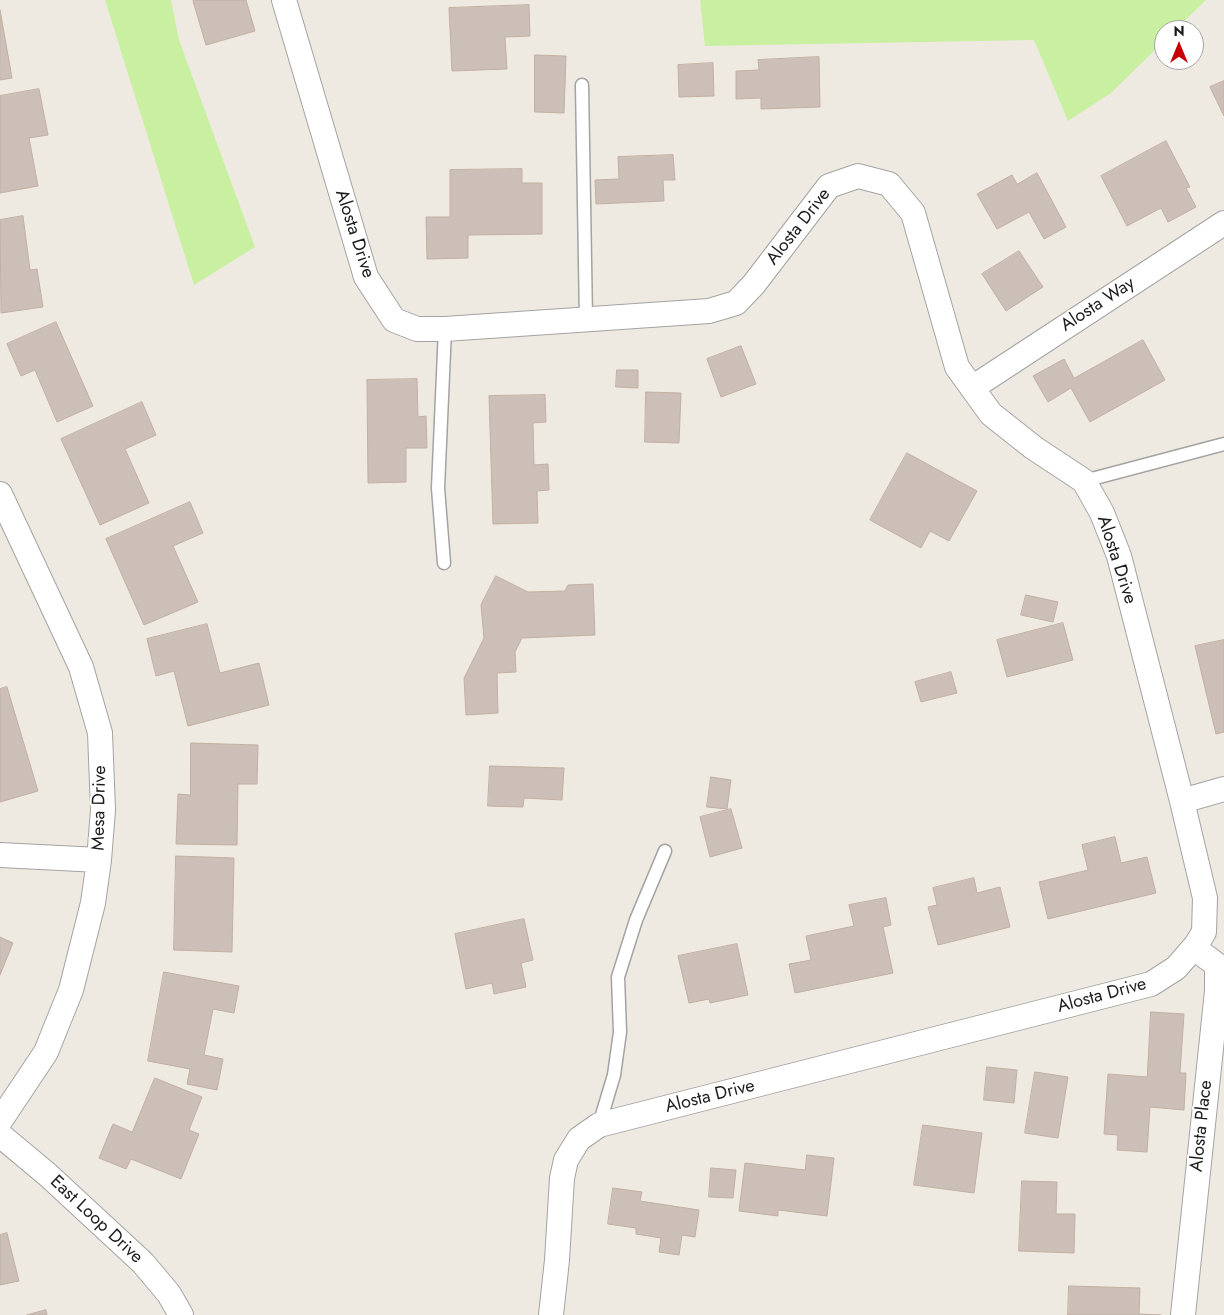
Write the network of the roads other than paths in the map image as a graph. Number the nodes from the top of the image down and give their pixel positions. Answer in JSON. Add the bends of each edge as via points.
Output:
{"nodes":[{"id":1,"x":284,"y":0,"type":"edge"},
{"id":2,"x":582,"y":85,"type":"dead end"},
{"id":3,"x":1224,"y":223,"type":"edge"},
{"id":4,"x":586,"y":320,"type":"junction"},
{"id":5,"x":445,"y":329,"type":"junction"},
{"id":6,"x":972,"y":388,"type":"junction"},
{"id":7,"x":1224,"y":444,"type":"edge"},
{"id":8,"x":1084,"y":482,"type":"junction"},
{"id":9,"x":0,"y":494,"type":"edge"},
{"id":10,"x":444,"y":563,"type":"dead end"},
{"id":11,"x":1224,"y":789,"type":"edge"},
{"id":12,"x":1182,"y":801,"type":"junction"},
{"id":13,"x":665,"y":851,"type":"dead end"},
{"id":14,"x":0,"y":855,"type":"edge"},
{"id":15,"x":99,"y":860,"type":"junction"},
{"id":16,"x":1194,"y":948,"type":"junction"},
{"id":17,"x":1220,"y":1000,"type":"edge"},
{"id":18,"x":0,"y":1121,"type":"edge"},
{"id":19,"x":599,"y":1125,"type":"junction"},
{"id":20,"x":0,"y":1135,"type":"edge"},
{"id":21,"x":181,"y":1315,"type":"edge"},
{"id":22,"x":551,"y":1315,"type":"edge"},
{"id":23,"x":1183,"y":1315,"type":"edge"}],
"edges":[{"from":1,"to":5,"type":"street","name":"Alosta Drive","via":[[366,277],[394,320],[417,329]]},
{"from":2,"to":4,"type":"lane"},
{"from":3,"to":6,"type":"street","name":"Alosta Way"},
{"from":4,"to":5,"type":"street","name":"Alosta Drive"},
{"from":4,"to":6,"type":"street","name":"Alosta Drive","via":[[709,311],[736,303],[828,186],[858,176],[889,184],[913,212],[957,367]]},
{"from":5,"to":10,"type":"lane","via":[[438,488]]},
{"from":6,"to":8,"type":"street","name":"Alosta Drive","via":[[990,414]]},
{"from":7,"to":8,"type":"lane"},
{"from":8,"to":12,"type":"street","name":"Alosta Drive","via":[[1102,514],[1118,556]]},
{"from":9,"to":15,"type":"street","name":"Mesa Drive","via":[[81,667],[100,733],[104,810]]},
{"from":11,"to":12,"type":"street"},
{"from":12,"to":16,"type":"street","name":"Alosta Drive","via":[[1204,898],[1204,932]]},
{"from":13,"to":19,"type":"lane","via":[[636,920],[618,977],[618,1049]]},
{"from":14,"to":15,"type":"street"},
{"from":15,"to":18,"type":"street","name":"Mesa Drive","via":[[93,903],[72,990],[46,1052]]},
{"from":16,"to":17,"type":"street","name":"Alosta Place","via":[[1217,965]]},
{"from":16,"to":19,"type":"street","name":"Alosta Drive","via":[[1176,968],[1151,984]]},
{"from":17,"to":23,"type":"street","name":"Alosta Place"},
{"from":19,"to":22,"type":"street","name":"Alosta Drive","via":[[579,1139],[566,1160]]},
{"from":20,"to":21,"type":"street","name":"East Loop Drive","via":[[143,1264],[170,1294]]}]}
